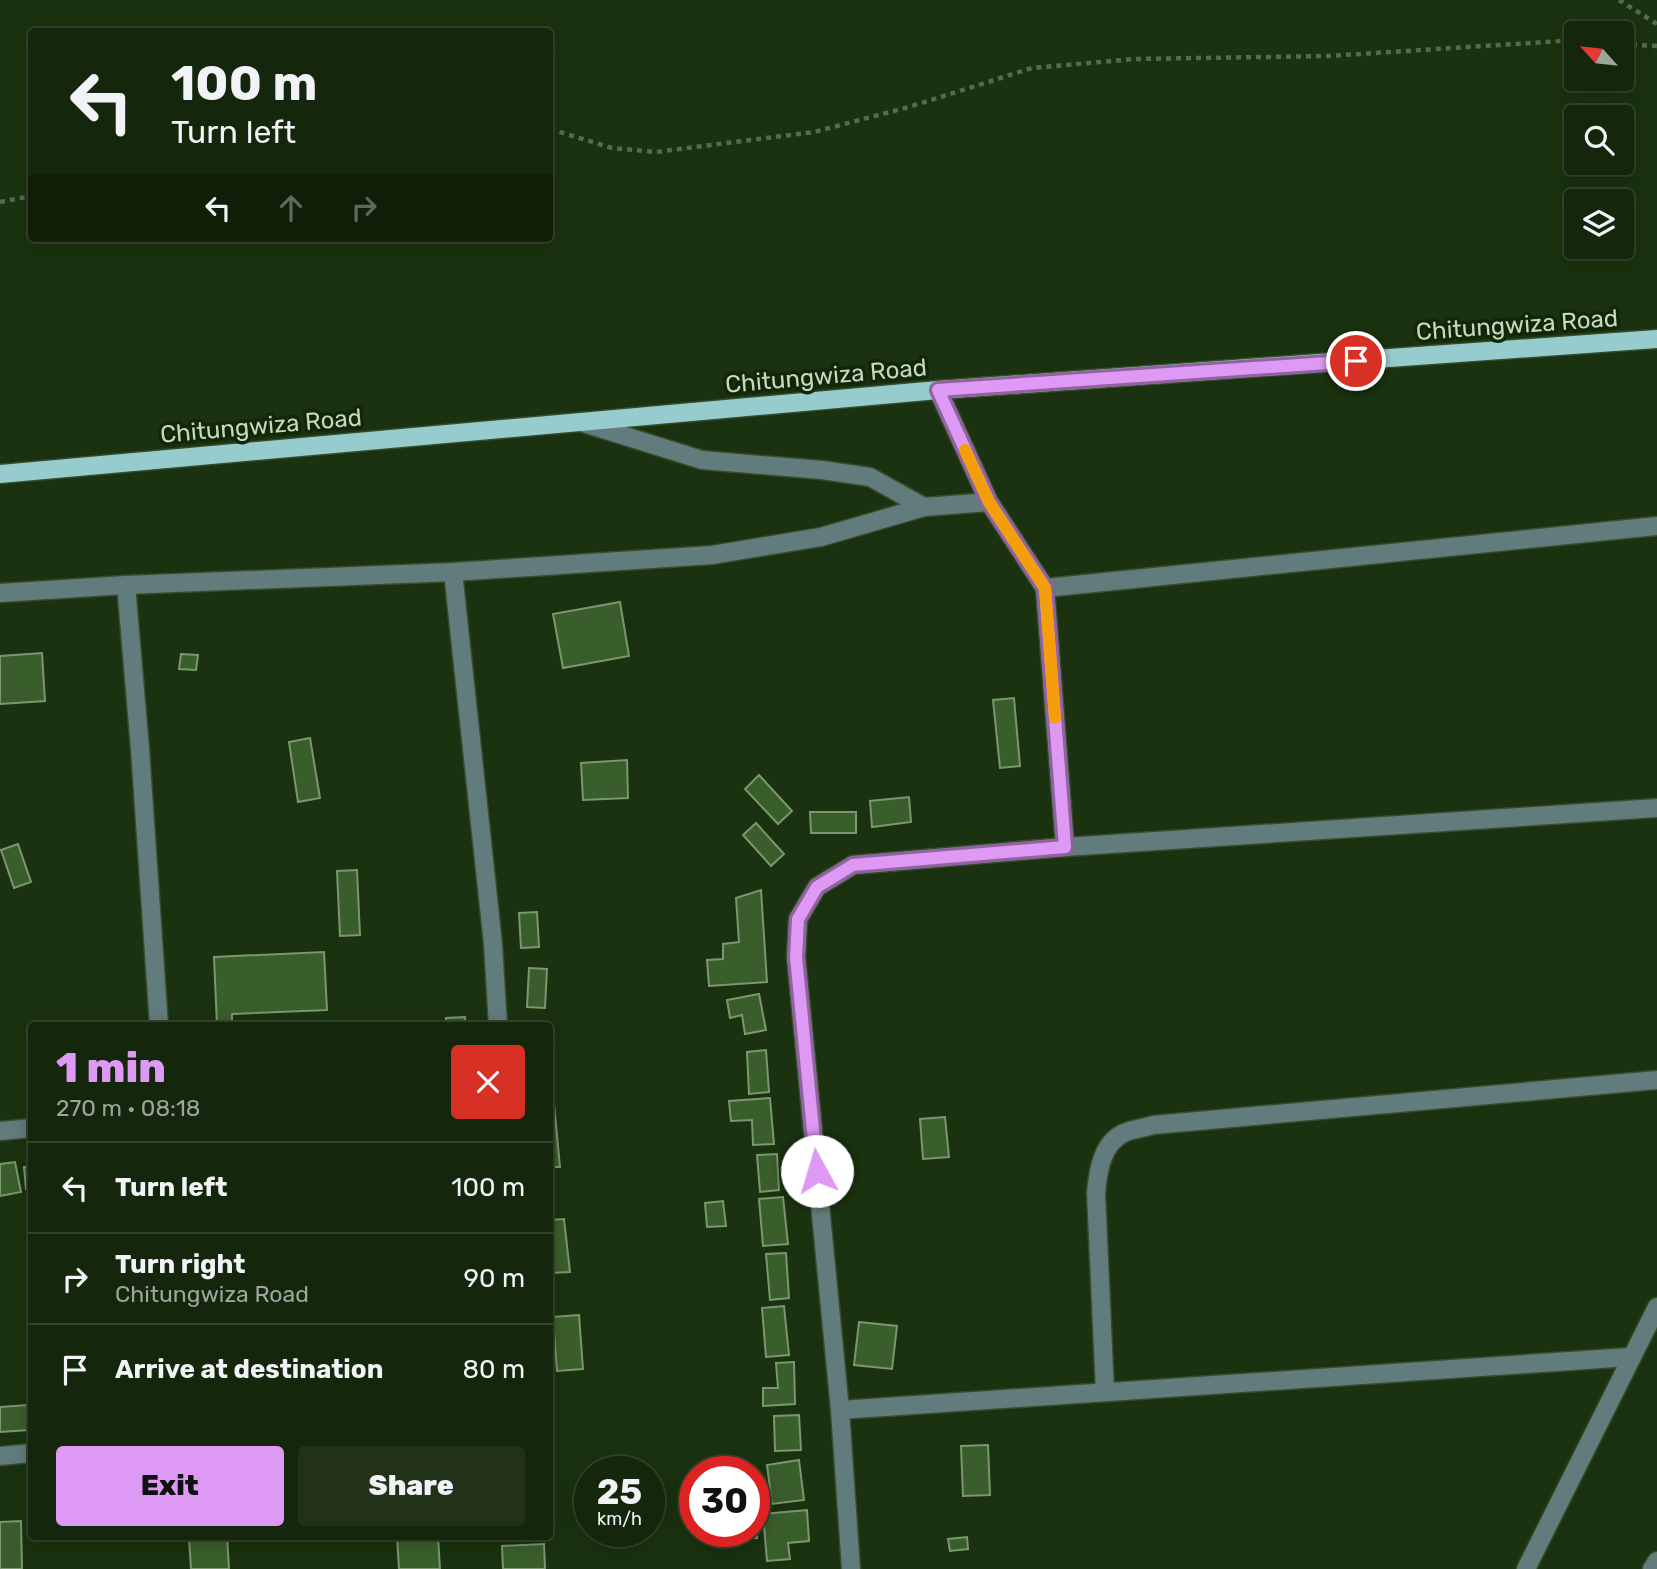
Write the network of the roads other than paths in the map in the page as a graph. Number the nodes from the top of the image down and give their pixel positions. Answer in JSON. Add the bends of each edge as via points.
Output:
{"nodes":[{"id":1,"x":1657,"y":339,"type":"edge"},
{"id":2,"x":938,"y":390,"type":"junction"},
{"id":3,"x":580,"y":422,"type":"junction"},
{"id":4,"x":0,"y":474,"type":"edge"},
{"id":5,"x":989,"y":502,"type":"junction"},
{"id":6,"x":924,"y":507,"type":"junction"},
{"id":7,"x":1657,"y":526,"type":"edge"},
{"id":8,"x":453,"y":572,"type":"junction"},
{"id":9,"x":126,"y":585,"type":"junction"},
{"id":10,"x":1045,"y":588,"type":"junction"},
{"id":11,"x":0,"y":593,"type":"edge"},
{"id":12,"x":1657,"y":808,"type":"edge"},
{"id":13,"x":1065,"y":847,"type":"junction"},
{"id":14,"x":159,"y":1022,"type":"edge"},
{"id":15,"x":498,"y":1022,"type":"edge"},
{"id":16,"x":1657,"y":1080,"type":"edge"},
{"id":17,"x":28,"y":1128,"type":"edge"},
{"id":18,"x":0,"y":1131,"type":"edge"},
{"id":19,"x":1657,"y":1307,"type":"edge"},
{"id":20,"x":1630,"y":1357,"type":"junction"},
{"id":21,"x":1105,"y":1392,"type":"junction"},
{"id":22,"x":840,"y":1410,"type":"junction"},
{"id":23,"x":28,"y":1453,"type":"edge"},
{"id":24,"x":0,"y":1456,"type":"edge"},
{"id":25,"x":1657,"y":1561,"type":"edge"},
{"id":26,"x":851,"y":1569,"type":"edge"},
{"id":27,"x":1526,"y":1569,"type":"edge"},
{"id":28,"x":1652,"y":1569,"type":"edge"}],
"edges":[{"from":1,"to":2,"type":"main road","name":"Chitungwiza Road"},
{"from":2,"to":3,"type":"main road","name":"Chitungwiza Road"},
{"from":2,"to":5,"type":"street"},
{"from":3,"to":4,"type":"main road","name":"Chitungwiza Road"},
{"from":3,"to":6,"type":"street","via":[[702,460],[870,477]]},
{"from":5,"to":6,"type":"street"},
{"from":5,"to":10,"type":"street"},
{"from":6,"to":8,"type":"street","via":[[821,537],[712,555]]},
{"from":7,"to":10,"type":"street"},
{"from":8,"to":9,"type":"street"},
{"from":8,"to":15,"type":"street"},
{"from":9,"to":11,"type":"street"},
{"from":9,"to":14,"type":"street"},
{"from":10,"to":13,"type":"street"},
{"from":12,"to":13,"type":"street"},
{"from":13,"to":22,"type":"street","via":[[853,865],[817,887],[798,919],[796,957]]},
{"from":16,"to":21,"type":"street","via":[[1153,1125],[1123,1133],[1108,1146],[1099,1166],[1096,1193]]},
{"from":17,"to":18,"type":"street"},
{"from":19,"to":20,"type":"street"},
{"from":20,"to":21,"type":"street"},
{"from":20,"to":27,"type":"street"},
{"from":21,"to":22,"type":"street"},
{"from":22,"to":26,"type":"street"},
{"from":23,"to":24,"type":"street"},
{"from":25,"to":28,"type":"street"}]}
